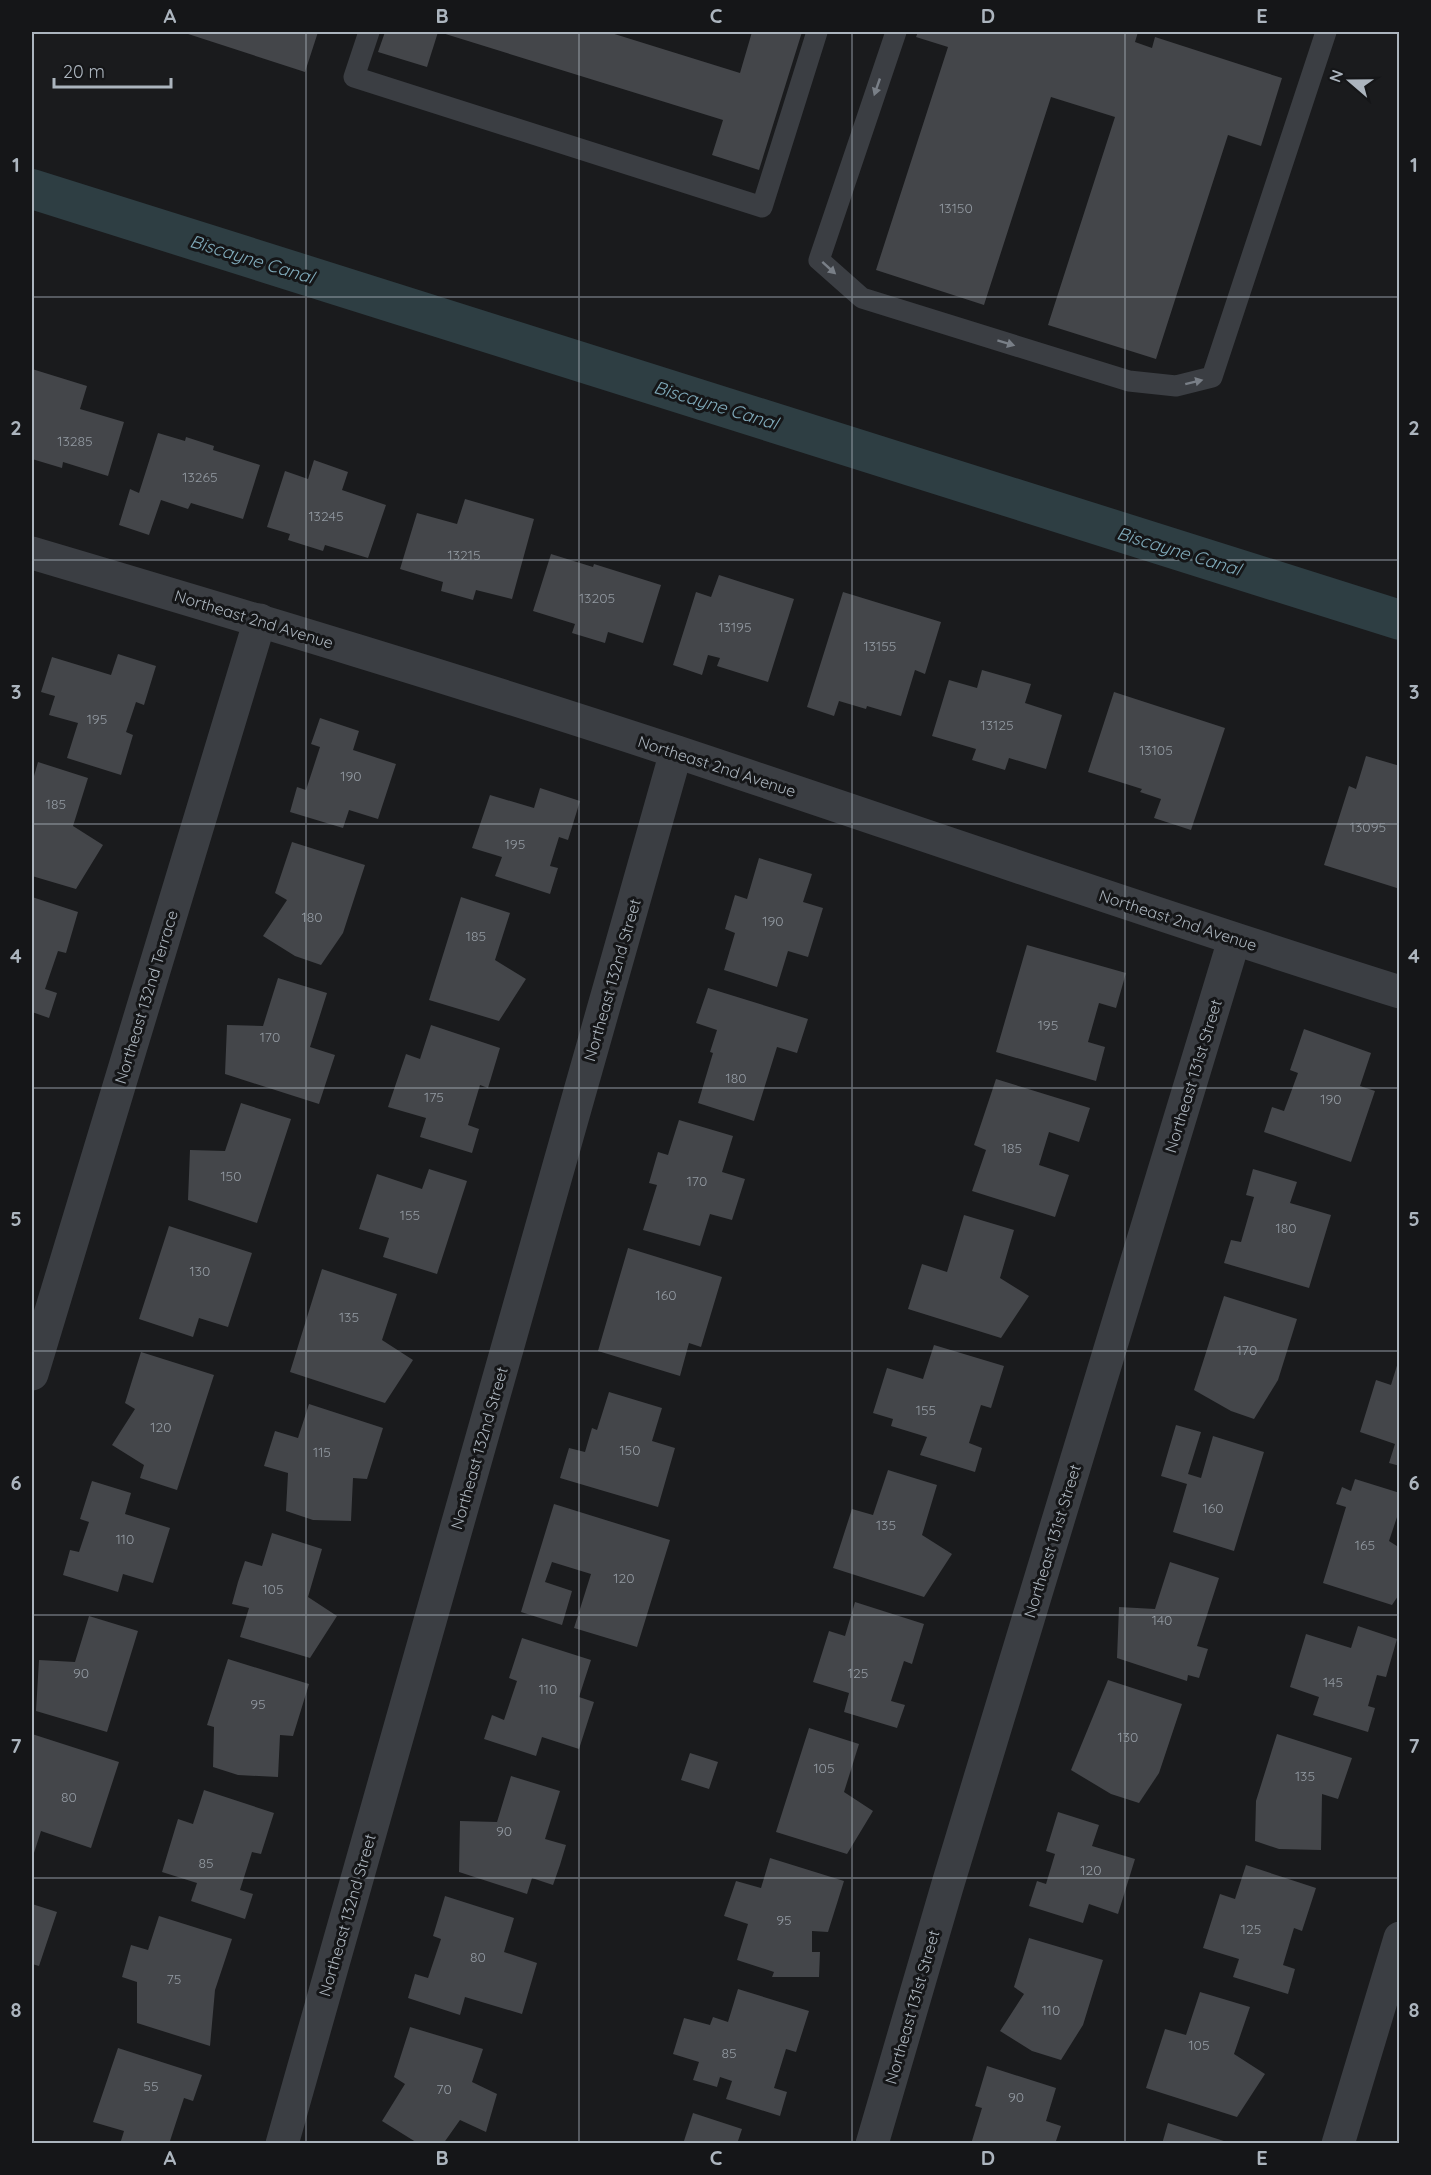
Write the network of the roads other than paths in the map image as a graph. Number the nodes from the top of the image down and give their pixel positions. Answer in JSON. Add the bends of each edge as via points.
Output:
{"nodes":[{"id":1,"x":369,"y":32,"type":"edge"},
{"id":2,"x":817,"y":32,"type":"edge"},
{"id":3,"x":896,"y":32,"type":"edge"},
{"id":4,"x":1326,"y":32,"type":"edge"},
{"id":5,"x":32,"y":553,"type":"edge"},
{"id":6,"x":260,"y":620,"type":"junction"},
{"id":7,"x":676,"y":752,"type":"junction"},
{"id":8,"x":1234,"y":940,"type":"junction"},
{"id":9,"x":1400,"y":992,"type":"edge"},
{"id":10,"x":32,"y":1374,"type":"edge"},
{"id":11,"x":1400,"y":1938,"type":"edge"},
{"id":12,"x":282,"y":2144,"type":"edge"},
{"id":13,"x":872,"y":2144,"type":"edge"},
{"id":14,"x":1338,"y":2144,"type":"edge"}],
"edges":[{"from":1,"to":2,"type":"lane","via":[[354,77],[762,207]]},
{"from":3,"to":4,"type":"lane","one_way":true,"via":[[819,260],[862,298],[1129,381],[1176,386],[1212,377]]},
{"from":5,"to":6,"type":"street","name":"Northeast 2nd Avenue"},
{"from":6,"to":7,"type":"street","name":"Northeast 2nd Avenue"},
{"from":6,"to":10,"type":"street","name":"Northeast 132nd Terrace"},
{"from":7,"to":8,"type":"street","name":"Northeast 2nd Avenue"},
{"from":7,"to":12,"type":"street","name":"Northeast 132nd Street"},
{"from":8,"to":9,"type":"street","name":"Northeast 2nd Avenue"},
{"from":8,"to":13,"type":"street","name":"Northeast 131st Street"},
{"from":11,"to":14,"type":"street"}]}
